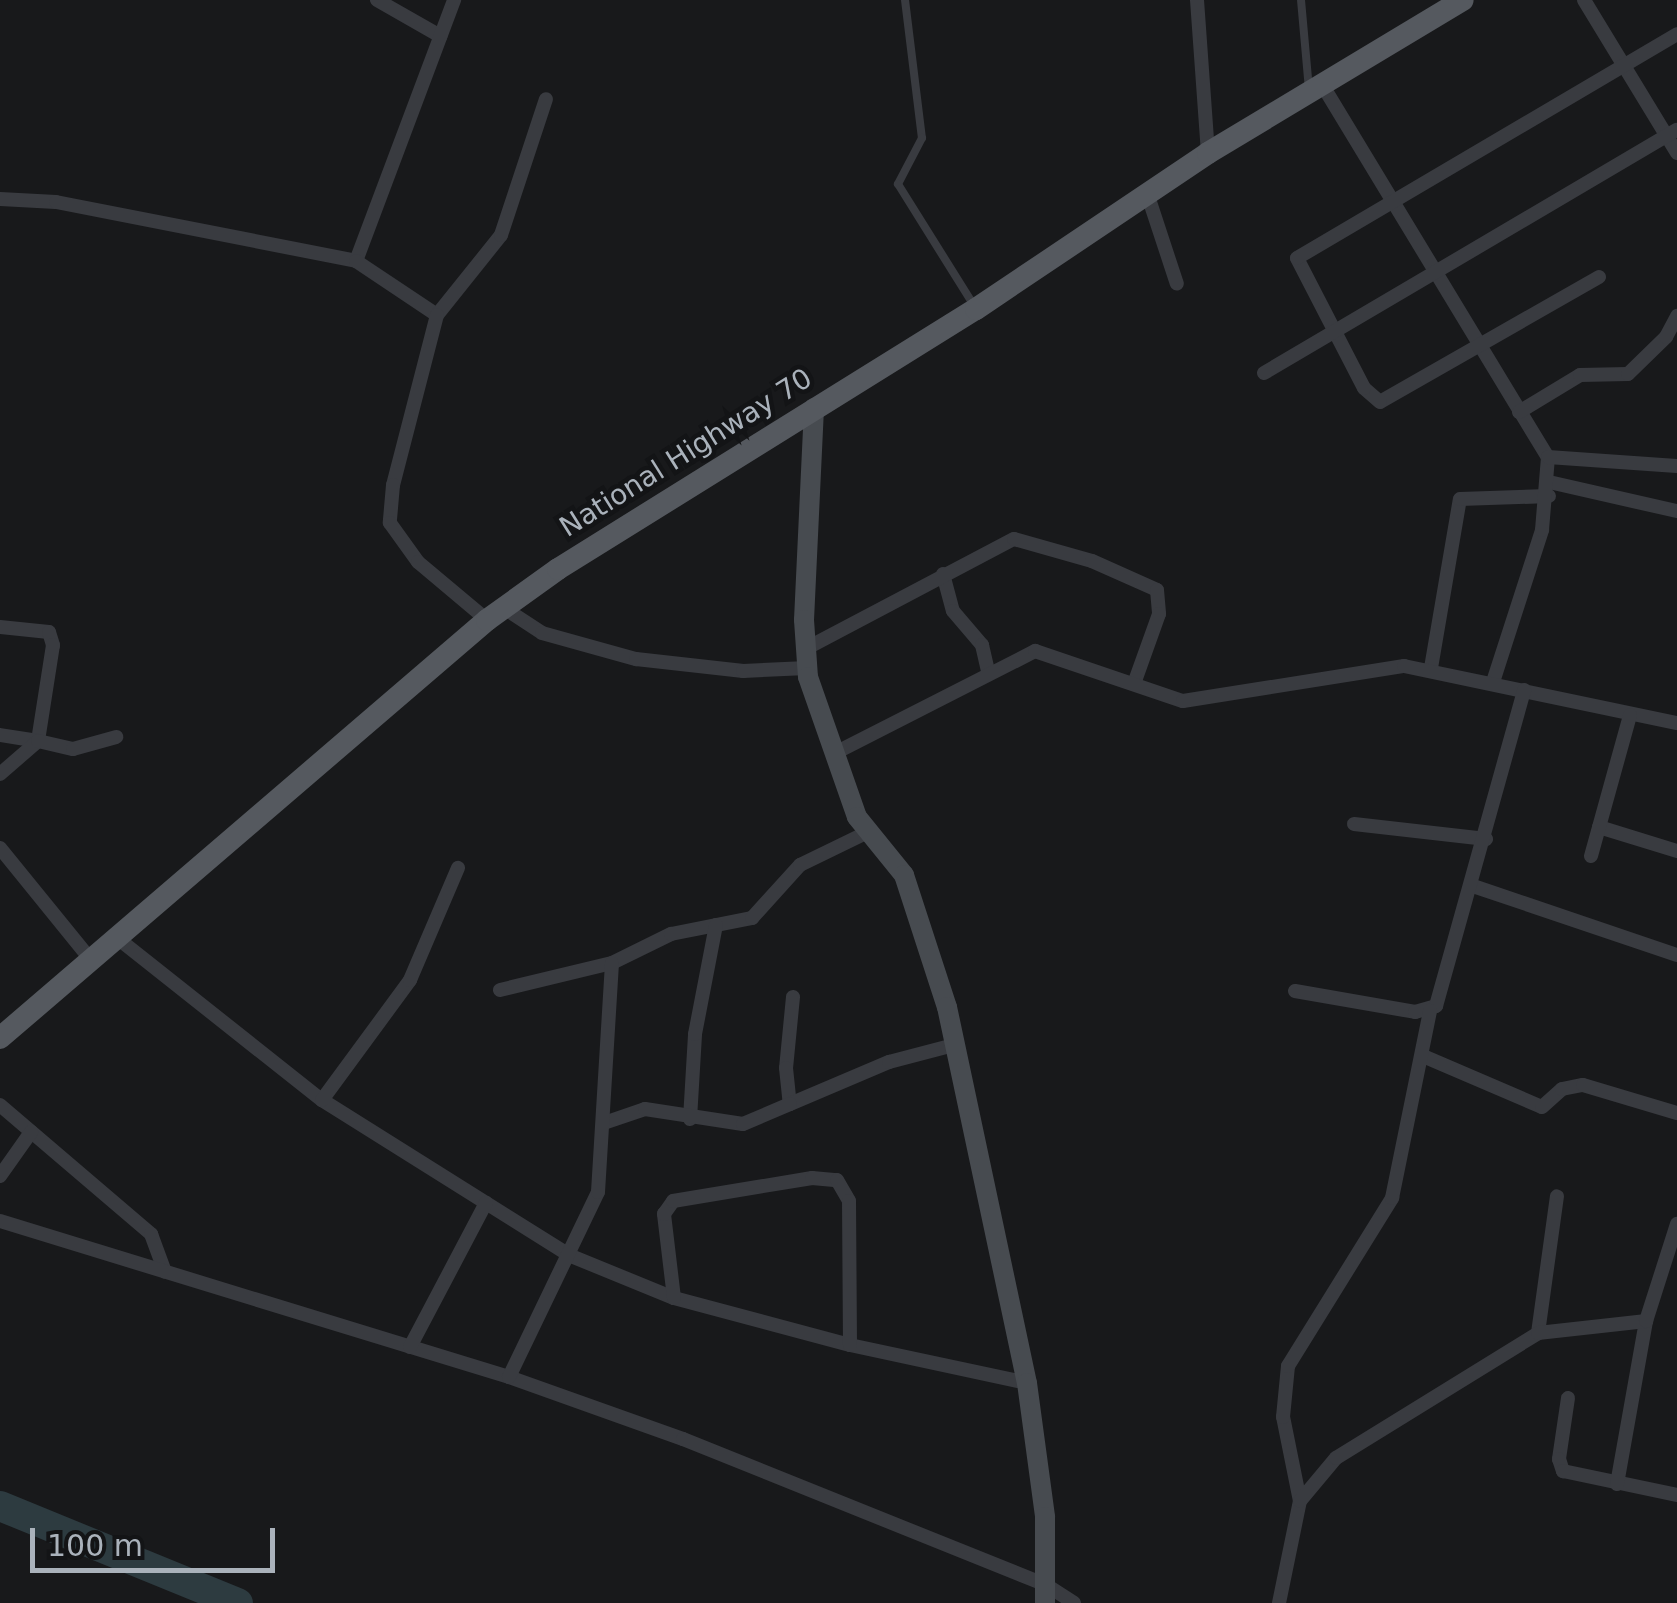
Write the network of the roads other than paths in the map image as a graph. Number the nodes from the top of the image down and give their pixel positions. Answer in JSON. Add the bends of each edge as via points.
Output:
{"nodes":[{"id":1,"x":377,"y":0,"type":"edge"},
{"id":2,"x":454,"y":0,"type":"edge"},
{"id":3,"x":905,"y":0,"type":"edge"},
{"id":4,"x":1198,"y":0,"type":"edge"},
{"id":5,"x":1301,"y":0,"type":"edge"},
{"id":6,"x":1463,"y":0,"type":"edge"},
{"id":7,"x":1584,"y":0,"type":"edge"},
{"id":8,"x":1677,"y":34,"type":"edge"},
{"id":9,"x":440,"y":36,"type":"junction"},
{"id":10,"x":1622,"y":64,"type":"junction"},
{"id":11,"x":1316,"y":90,"type":"junction"},
{"id":12,"x":546,"y":99,"type":"dead end"},
{"id":13,"x":1672,"y":133,"type":"edge"},
{"id":14,"x":1208,"y":153,"type":"junction"},
{"id":15,"x":1677,"y":153,"type":"edge"},
{"id":16,"x":1149,"y":199,"type":"junction"},
{"id":17,"x":0,"y":200,"type":"edge"},
{"id":18,"x":1390,"y":200,"type":"junction"},
{"id":19,"x":356,"y":262,"type":"junction"},
{"id":20,"x":1438,"y":269,"type":"junction"},
{"id":21,"x":1600,"y":277,"type":"dead end"},
{"id":22,"x":1177,"y":284,"type":"dead end"},
{"id":23,"x":976,"y":310,"type":"junction"},
{"id":24,"x":437,"y":316,"type":"junction"},
{"id":25,"x":1677,"y":316,"type":"edge"},
{"id":26,"x":1337,"y":333,"type":"junction"},
{"id":27,"x":1477,"y":347,"type":"junction"},
{"id":28,"x":1264,"y":373,"type":"dead end"},
{"id":29,"x":814,"y":408,"type":"junction"},
{"id":30,"x":1518,"y":412,"type":"junction"},
{"id":31,"x":1548,"y":456,"type":"junction"},
{"id":32,"x":1677,"y":466,"type":"edge"},
{"id":33,"x":1549,"y":489,"type":"junction"},
{"id":34,"x":1677,"y":510,"type":"edge"},
{"id":35,"x":942,"y":574,"type":"junction"},
{"id":36,"x":496,"y":614,"type":"junction"},
{"id":37,"x":0,"y":627,"type":"edge"},
{"id":38,"x":806,"y":659,"type":"junction"},
{"id":39,"x":1431,"y":668,"type":"junction"},
{"id":40,"x":988,"y":670,"type":"junction"},
{"id":41,"x":1493,"y":682,"type":"junction"},
{"id":42,"x":1134,"y":684,"type":"junction"},
{"id":43,"x":1524,"y":690,"type":"junction"},
{"id":44,"x":1630,"y":714,"type":"junction"},
{"id":45,"x":1677,"y":724,"type":"edge"},
{"id":46,"x":0,"y":734,"type":"edge"},
{"id":47,"x":116,"y":737,"type":"dead end"},
{"id":48,"x":38,"y":741,"type":"junction"},
{"id":49,"x":835,"y":752,"type":"junction"},
{"id":50,"x":0,"y":774,"type":"edge"},
{"id":51,"x":1354,"y":824,"type":"dead end"},
{"id":52,"x":1599,"y":827,"type":"junction"},
{"id":53,"x":868,"y":832,"type":"junction"},
{"id":54,"x":1486,"y":839,"type":"junction"},
{"id":55,"x":0,"y":848,"type":"edge"},
{"id":56,"x":1677,"y":851,"type":"edge"},
{"id":57,"x":1591,"y":856,"type":"dead end"},
{"id":58,"x":458,"y":868,"type":"dead end"},
{"id":59,"x":1473,"y":886,"type":"junction"},
{"id":60,"x":716,"y":926,"type":"junction"},
{"id":61,"x":116,"y":937,"type":"junction"},
{"id":62,"x":1677,"y":955,"type":"edge"},
{"id":63,"x":91,"y":960,"type":"junction"},
{"id":64,"x":612,"y":963,"type":"junction"},
{"id":65,"x":500,"y":990,"type":"dead end"},
{"id":66,"x":1295,"y":991,"type":"dead end"},
{"id":67,"x":793,"y":996,"type":"dead end"},
{"id":68,"x":1430,"y":1011,"type":"junction"},
{"id":69,"x":0,"y":1038,"type":"edge"},
{"id":70,"x":954,"y":1045,"type":"junction"},
{"id":71,"x":1424,"y":1056,"type":"junction"},
{"id":72,"x":322,"y":1100,"type":"junction"},
{"id":73,"x":790,"y":1104,"type":"junction"},
{"id":74,"x":0,"y":1105,"type":"edge"},
{"id":75,"x":1677,"y":1113,"type":"edge"},
{"id":76,"x":690,"y":1119,"type":"junction"},
{"id":77,"x":604,"y":1122,"type":"junction"},
{"id":78,"x":32,"y":1132,"type":"junction"},
{"id":79,"x":0,"y":1176,"type":"edge"},
{"id":80,"x":1557,"y":1196,"type":"dead end"},
{"id":81,"x":486,"y":1203,"type":"junction"},
{"id":82,"x":0,"y":1221,"type":"edge"},
{"id":83,"x":1677,"y":1224,"type":"edge"},
{"id":84,"x":571,"y":1256,"type":"junction"},
{"id":85,"x":164,"y":1272,"type":"junction"},
{"id":86,"x":674,"y":1298,"type":"junction"},
{"id":87,"x":1646,"y":1321,"type":"junction"},
{"id":88,"x":1538,"y":1333,"type":"junction"},
{"id":89,"x":850,"y":1346,"type":"junction"},
{"id":90,"x":410,"y":1347,"type":"junction"},
{"id":91,"x":509,"y":1378,"type":"junction"},
{"id":92,"x":1028,"y":1383,"type":"junction"},
{"id":93,"x":1568,"y":1398,"type":"dead end"},
{"id":94,"x":1618,"y":1484,"type":"junction"},
{"id":95,"x":1677,"y":1495,"type":"edge"},
{"id":96,"x":1300,"y":1501,"type":"junction"},
{"id":97,"x":1046,"y":1594,"type":"edge"},
{"id":98,"x":1074,"y":1603,"type":"edge"},
{"id":99,"x":1279,"y":1603,"type":"edge"}],
"edges":[{"from":1,"to":9,"type":"street"},
{"from":2,"to":9,"type":"street"},
{"from":3,"to":23,"type":"lane","via":[[922,138],[898,184]]},
{"from":4,"to":14,"type":"street"},
{"from":5,"to":11,"type":"lane"},
{"from":6,"to":11,"type":"main road","name":"National Highway 70"},
{"from":7,"to":10,"type":"street"},
{"from":8,"to":10,"type":"street"},
{"from":9,"to":19,"type":"street"},
{"from":10,"to":13,"type":"street"},
{"from":10,"to":18,"type":"street"},
{"from":11,"to":14,"type":"main road","name":"National Highway 70"},
{"from":11,"to":18,"type":"street"},
{"from":12,"to":24,"type":"street","via":[[501,235],[483,266]]},
{"from":13,"to":15,"type":"street"},
{"from":13,"to":20,"type":"street"},
{"from":14,"to":16,"type":"main road","name":"National Highway 70"},
{"from":16,"to":22,"type":"street"},
{"from":16,"to":23,"type":"main road","name":"National Highway 70"},
{"from":17,"to":19,"type":"street","via":[[56,202]]},
{"from":18,"to":20,"type":"street"},
{"from":18,"to":26,"type":"street","via":[[1298,254],[1301,274]]},
{"from":19,"to":24,"type":"street"},
{"from":20,"to":26,"type":"street"},
{"from":20,"to":27,"type":"street"},
{"from":21,"to":27,"type":"street"},
{"from":23,"to":29,"type":"main road","name":"National Highway 70"},
{"from":24,"to":36,"type":"street","via":[[390,523],[418,562]]},
{"from":25,"to":30,"type":"street","via":[[1666,337],[1628,374],[1580,375]]},
{"from":26,"to":27,"type":"street","via":[[1364,388],[1380,402]]},
{"from":26,"to":28,"type":"street"},
{"from":27,"to":30,"type":"street"},
{"from":29,"to":36,"type":"main road","name":"National Highway 70"},
{"from":29,"to":38,"type":"main road"},
{"from":30,"to":31,"type":"street"},
{"from":31,"to":32,"type":"street"},
{"from":31,"to":33,"type":"street"},
{"from":33,"to":34,"type":"street"},
{"from":33,"to":39,"type":"street","via":[[1460,498]]},
{"from":33,"to":41,"type":"street"},
{"from":35,"to":38,"type":"street"},
{"from":35,"to":40,"type":"street","via":[[958,620],[982,645]]},
{"from":35,"to":42,"type":"street","via":[[1014,539],[1152,586],[1162,603]]},
{"from":36,"to":38,"type":"street","via":[[636,658],[743,671]]},
{"from":36,"to":61,"type":"main road","name":"National Highway 70"},
{"from":37,"to":48,"type":"street","via":[[52,635]]},
{"from":38,"to":49,"type":"main road"},
{"from":39,"to":41,"type":"street"},
{"from":39,"to":42,"type":"street","via":[[1377,667],[1200,701]]},
{"from":40,"to":42,"type":"street","via":[[1043,651]]},
{"from":40,"to":49,"type":"street"},
{"from":41,"to":43,"type":"street"},
{"from":43,"to":44,"type":"street"},
{"from":43,"to":54,"type":"street"},
{"from":44,"to":45,"type":"street"},
{"from":44,"to":52,"type":"street"},
{"from":46,"to":48,"type":"street"},
{"from":47,"to":48,"type":"street","via":[[72,749]]},
{"from":48,"to":50,"type":"street"},
{"from":49,"to":53,"type":"main road"},
{"from":51,"to":54,"type":"street"},
{"from":52,"to":56,"type":"street"},
{"from":52,"to":57,"type":"street"},
{"from":53,"to":60,"type":"street","via":[[800,865],[760,913]]},
{"from":53,"to":70,"type":"main road","via":[[904,875]]},
{"from":54,"to":59,"type":"street"},
{"from":55,"to":63,"type":"street"},
{"from":58,"to":72,"type":"street","via":[[410,980]]},
{"from":59,"to":62,"type":"street"},
{"from":59,"to":68,"type":"street","via":[[1441,996]]},
{"from":60,"to":64,"type":"street","via":[[671,934]]},
{"from":60,"to":76,"type":"street","via":[[695,1034]]},
{"from":61,"to":63,"type":"main road","name":"National Highway 70"},
{"from":61,"to":72,"type":"street"},
{"from":63,"to":69,"type":"main road","name":"National Highway 70"},
{"from":64,"to":65,"type":"street"},
{"from":64,"to":77,"type":"street"},
{"from":66,"to":68,"type":"street"},
{"from":67,"to":73,"type":"street"},
{"from":68,"to":71,"type":"street"},
{"from":70,"to":73,"type":"street","via":[[889,1062]]},
{"from":70,"to":92,"type":"main road"},
{"from":71,"to":75,"type":"street","via":[[1542,1107],[1562,1089],[1583,1084]]},
{"from":71,"to":96,"type":"street","via":[[1384,1218],[1288,1366],[1283,1418]]},
{"from":72,"to":81,"type":"street"},
{"from":73,"to":76,"type":"street","via":[[744,1124]]},
{"from":74,"to":78,"type":"street"},
{"from":76,"to":77,"type":"street","via":[[638,1109]]},
{"from":77,"to":84,"type":"street","via":[[598,1192]]},
{"from":78,"to":79,"type":"street"},
{"from":78,"to":85,"type":"street","via":[[151,1234]]},
{"from":80,"to":88,"type":"street"},
{"from":81,"to":84,"type":"street"},
{"from":81,"to":90,"type":"street"},
{"from":82,"to":85,"type":"street"},
{"from":83,"to":87,"type":"street"},
{"from":84,"to":86,"type":"street"},
{"from":84,"to":91,"type":"street"},
{"from":85,"to":90,"type":"street"},
{"from":86,"to":89,"type":"street"},
{"from":86,"to":89,"type":"street","via":[[664,1214],[673,1201],[828,1178],[843,1184],[849,1202]]},
{"from":87,"to":88,"type":"street"},
{"from":87,"to":94,"type":"street"},
{"from":88,"to":96,"type":"street","via":[[1354,1445]]},
{"from":89,"to":92,"type":"street"},
{"from":90,"to":91,"type":"street"},
{"from":91,"to":97,"type":"street","via":[[683,1439]]},
{"from":92,"to":97,"type":"main road"},
{"from":93,"to":94,"type":"street","via":[[1559,1459],[1564,1471]]},
{"from":94,"to":95,"type":"street"},
{"from":96,"to":99,"type":"street"},
{"from":97,"to":98,"type":"street"}]}
